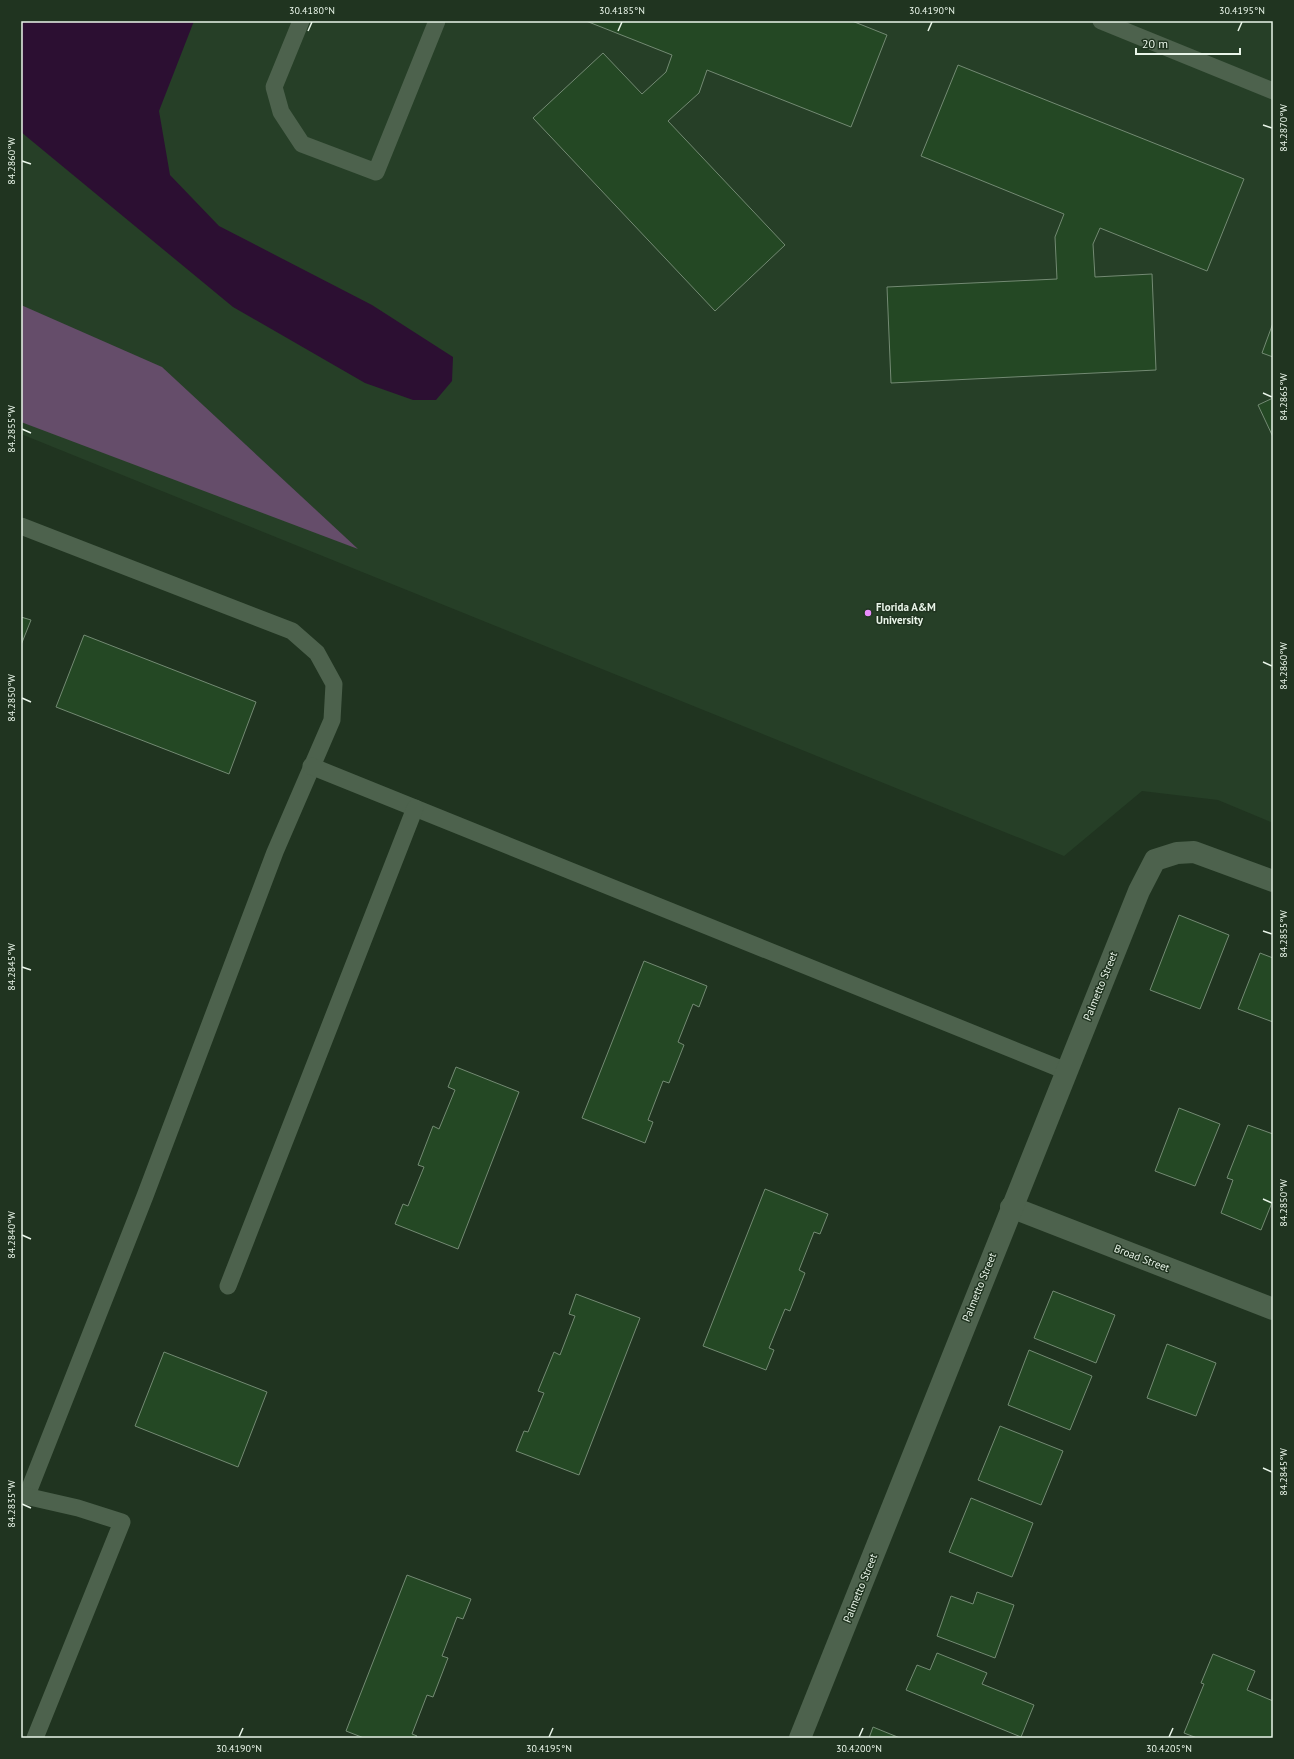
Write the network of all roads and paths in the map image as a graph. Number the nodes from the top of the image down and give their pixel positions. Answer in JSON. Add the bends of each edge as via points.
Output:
{"nodes":[{"id":1,"x":301,"y":21,"type":"edge"},
{"id":2,"x":437,"y":21,"type":"edge"},
{"id":3,"x":1101,"y":21,"type":"edge"},
{"id":4,"x":1273,"y":91,"type":"edge"},
{"id":5,"x":21,"y":526,"type":"edge"},
{"id":6,"x":311,"y":766,"type":"junction"},
{"id":7,"x":415,"y":808,"type":"junction"},
{"id":8,"x":1273,"y":881,"type":"edge"},
{"id":9,"x":1066,"y":1071,"type":"junction"},
{"id":10,"x":1011,"y":1207,"type":"junction"},
{"id":11,"x":228,"y":1286,"type":"dead end"},
{"id":12,"x":1273,"y":1309,"type":"edge"},
{"id":13,"x":24,"y":1495,"type":"edge"},
{"id":14,"x":35,"y":1738,"type":"edge"},
{"id":15,"x":800,"y":1738,"type":"edge"}],
"edges":[{"from":1,"to":2,"type":"lane","via":[[274,88],[281,112],[302,144],[376,172]]},
{"from":3,"to":4,"type":"lane"},
{"from":5,"to":6,"type":"lane","via":[[292,631],[317,653],[334,684],[332,720]]},
{"from":6,"to":7,"type":"lane"},
{"from":6,"to":13,"type":"lane","via":[[275,852],[142,1203]]},
{"from":7,"to":9,"type":"lane"},
{"from":7,"to":11,"type":"lane"},
{"from":8,"to":9,"type":"street","name":"Palmetto Street","via":[[1194,852],[1177,853],[1155,860],[1139,891]]},
{"from":9,"to":10,"type":"street","name":"Palmetto Street"},
{"from":10,"to":12,"type":"street","name":"Broad Street"},
{"from":10,"to":15,"type":"street","name":"Palmetto Street"},
{"from":13,"to":14,"type":"lane","via":[[122,1522]]}]}
